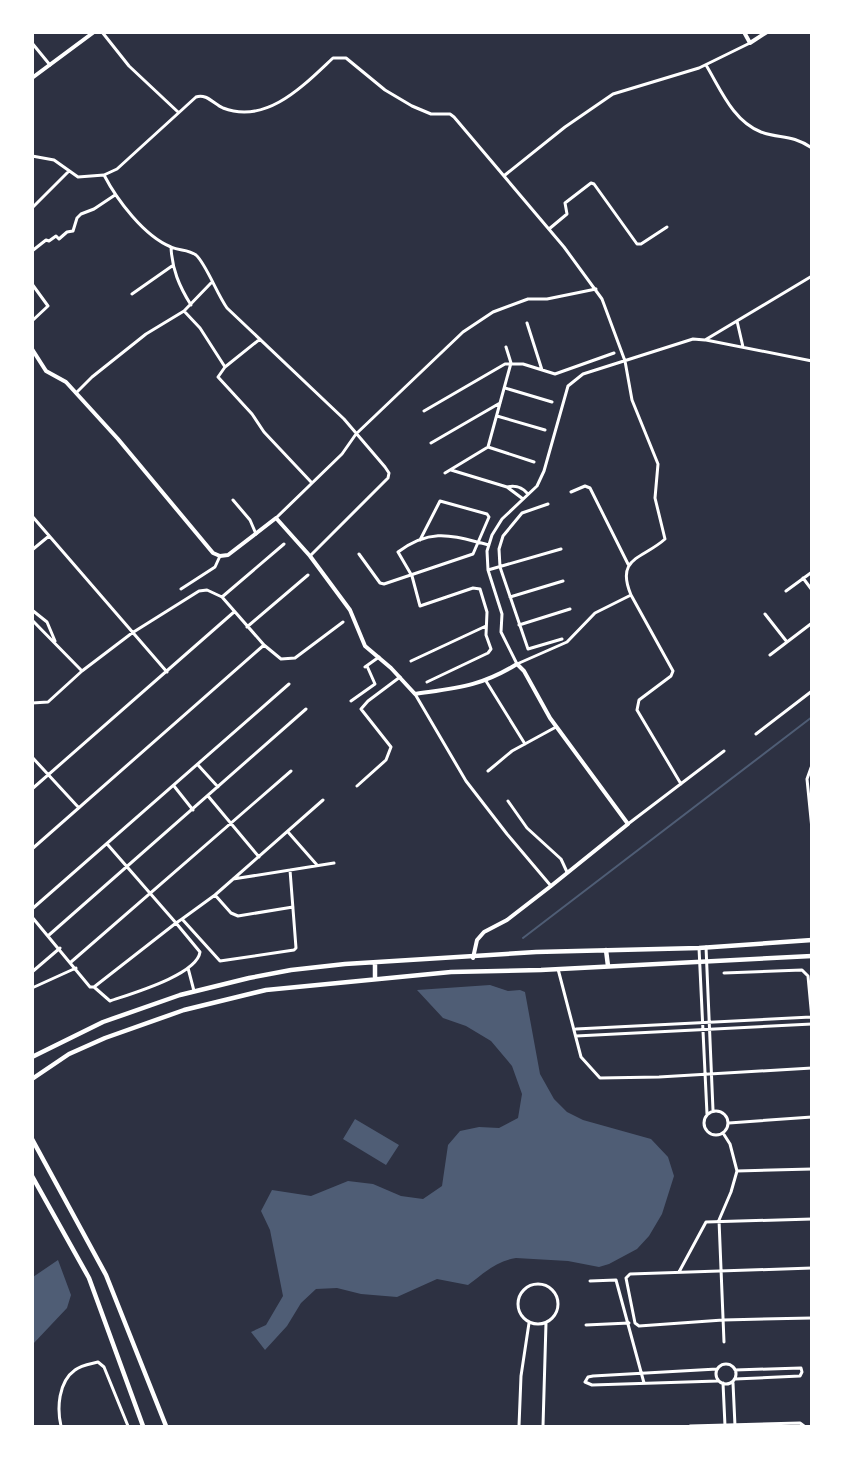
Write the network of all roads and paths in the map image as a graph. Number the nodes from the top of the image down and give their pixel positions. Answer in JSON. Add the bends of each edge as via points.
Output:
{"nodes":[{"id":1,"x":94,"y":32,"type":"edge"},
{"id":2,"x":102,"y":32,"type":"edge"},
{"id":3,"x":744,"y":32,"type":"edge"},
{"id":4,"x":767,"y":32,"type":"edge"},
{"id":5,"x":32,"y":42,"type":"edge"},
{"id":6,"x":750,"y":43,"type":"junction"},
{"id":7,"x":50,"y":65,"type":"junction"},
{"id":8,"x":706,"y":65,"type":"junction"},
{"id":9,"x":32,"y":78,"type":"edge"},
{"id":10,"x":178,"y":112,"type":"junction"},
{"id":11,"x":812,"y":148,"type":"edge"},
{"id":12,"x":32,"y":156,"type":"edge"},
{"id":13,"x":69,"y":171,"type":"junction"},
{"id":14,"x":104,"y":175,"type":"junction"},
{"id":15,"x":505,"y":175,"type":"junction"},
{"id":16,"x":114,"y":195,"type":"junction"},
{"id":17,"x":32,"y":208,"type":"edge"},
{"id":18,"x":667,"y":226,"type":"dead end"},
{"id":19,"x":549,"y":229,"type":"junction"},
{"id":20,"x":171,"y":247,"type":"junction"},
{"id":21,"x":32,"y":251,"type":"edge"},
{"id":22,"x":172,"y":266,"type":"junction"},
{"id":23,"x":812,"y":276,"type":"edge"},
{"id":24,"x":212,"y":283,"type":"junction"},
{"id":25,"x":32,"y":284,"type":"edge"},
{"id":26,"x":596,"y":289,"type":"junction"},
{"id":27,"x":132,"y":294,"type":"dead end"},
{"id":28,"x":191,"y":305,"type":"junction"},
{"id":29,"x":184,"y":310,"type":"junction"},
{"id":30,"x":737,"y":320,"type":"junction"},
{"id":31,"x":32,"y":321,"type":"edge"},
{"id":32,"x":527,"y":322,"type":"dead end"},
{"id":33,"x":260,"y":339,"type":"junction"},
{"id":34,"x":705,"y":340,"type":"junction"},
{"id":35,"x":506,"y":347,"type":"dead end"},
{"id":36,"x":743,"y":347,"type":"junction"},
{"id":37,"x":32,"y":349,"type":"edge"},
{"id":38,"x":614,"y":353,"type":"dead end"},
{"id":39,"x":625,"y":361,"type":"junction"},
{"id":40,"x":812,"y":361,"type":"edge"},
{"id":41,"x":511,"y":363,"type":"junction"},
{"id":42,"x":225,"y":367,"type":"junction"},
{"id":43,"x":543,"y":370,"type":"junction"},
{"id":44,"x":505,"y":388,"type":"junction"},
{"id":45,"x":76,"y":393,"type":"junction"},
{"id":46,"x":552,"y":402,"type":"dead end"},
{"id":47,"x":500,"y":403,"type":"junction"},
{"id":48,"x":424,"y":411,"type":"dead end"},
{"id":49,"x":497,"y":416,"type":"junction"},
{"id":50,"x":544,"y":430,"type":"dead end"},
{"id":51,"x":356,"y":434,"type":"junction"},
{"id":52,"x":431,"y":443,"type":"dead end"},
{"id":53,"x":488,"y":447,"type":"junction"},
{"id":54,"x":534,"y":462,"type":"dead end"},
{"id":55,"x":451,"y":470,"type":"junction"},
{"id":56,"x":445,"y":473,"type":"dead end"},
{"id":57,"x":312,"y":483,"type":"junction"},
{"id":58,"x":507,"y":487,"type":"junction"},
{"id":59,"x":571,"y":492,"type":"dead end"},
{"id":60,"x":528,"y":494,"type":"junction"},
{"id":61,"x":523,"y":499,"type":"junction"},
{"id":62,"x":233,"y":500,"type":"dead end"},
{"id":63,"x":548,"y":504,"type":"dead end"},
{"id":64,"x":32,"y":516,"type":"edge"},
{"id":65,"x":276,"y":518,"type":"junction"},
{"id":66,"x":256,"y":535,"type":"junction"},
{"id":67,"x":49,"y":536,"type":"junction"},
{"id":68,"x":420,"y":540,"type":"junction"},
{"id":69,"x":478,"y":543,"type":"junction"},
{"id":70,"x":284,"y":544,"type":"dead end"},
{"id":71,"x":489,"y":546,"type":"junction"},
{"id":72,"x":561,"y":548,"type":"dead end"},
{"id":73,"x":32,"y":550,"type":"edge"},
{"id":74,"x":360,"y":554,"type":"dead end"},
{"id":75,"x":220,"y":556,"type":"junction"},
{"id":76,"x":310,"y":556,"type":"junction"},
{"id":77,"x":628,"y":564,"type":"junction"},
{"id":78,"x":500,"y":567,"type":"junction"},
{"id":79,"x":488,"y":570,"type":"junction"},
{"id":80,"x":812,"y":572,"type":"edge"},
{"id":81,"x":308,"y":575,"type":"dead end"},
{"id":82,"x":412,"y":576,"type":"junction"},
{"id":83,"x":803,"y":578,"type":"junction"},
{"id":84,"x":563,"y":581,"type":"dead end"},
{"id":85,"x":181,"y":589,"type":"dead end"},
{"id":86,"x":812,"y":590,"type":"edge"},
{"id":87,"x":786,"y":591,"type":"dead end"},
{"id":88,"x":631,"y":595,"type":"junction"},
{"id":89,"x":222,"y":597,"type":"junction"},
{"id":90,"x":510,"y":597,"type":"junction"},
{"id":91,"x":32,"y":610,"type":"edge"},
{"id":92,"x":570,"y":610,"type":"dead end"},
{"id":93,"x":234,"y":612,"type":"junction"},
{"id":94,"x":765,"y":614,"type":"dead end"},
{"id":95,"x":32,"y":620,"type":"edge"},
{"id":96,"x":343,"y":622,"type":"dead end"},
{"id":97,"x":812,"y":623,"type":"edge"},
{"id":98,"x":519,"y":625,"type":"junction"},
{"id":99,"x":486,"y":626,"type":"junction"},
{"id":100,"x":247,"y":628,"type":"junction"},
{"id":101,"x":132,"y":633,"type":"junction"},
{"id":102,"x":562,"y":639,"type":"dead end"},
{"id":103,"x":55,"y":641,"type":"junction"},
{"id":104,"x":787,"y":642,"type":"junction"},
{"id":105,"x":264,"y":645,"type":"junction"},
{"id":106,"x":770,"y":656,"type":"dead end"},
{"id":107,"x":379,"y":657,"type":"junction"},
{"id":108,"x":411,"y":662,"type":"dead end"},
{"id":109,"x":517,"y":664,"type":"junction"},
{"id":110,"x":82,"y":671,"type":"junction"},
{"id":111,"x":168,"y":672,"type":"junction"},
{"id":112,"x":400,"y":677,"type":"junction"},
{"id":113,"x":486,"y":681,"type":"junction"},
{"id":114,"x":428,"y":682,"type":"dead end"},
{"id":115,"x":289,"y":684,"type":"dead end"},
{"id":116,"x":812,"y":691,"type":"edge"},
{"id":117,"x":415,"y":694,"type":"junction"},
{"id":118,"x":351,"y":701,"type":"dead end"},
{"id":119,"x":32,"y":702,"type":"edge"},
{"id":120,"x":306,"y":709,"type":"dead end"},
{"id":121,"x":556,"y":727,"type":"junction"},
{"id":122,"x":756,"y":734,"type":"dead end"},
{"id":123,"x":525,"y":744,"type":"junction"},
{"id":124,"x":724,"y":751,"type":"dead end"},
{"id":125,"x":32,"y":757,"type":"edge"},
{"id":126,"x":198,"y":765,"type":"junction"},
{"id":127,"x":812,"y":765,"type":"edge"},
{"id":128,"x":291,"y":771,"type":"dead end"},
{"id":129,"x":488,"y":771,"type":"dead end"},
{"id":130,"x":49,"y":775,"type":"junction"},
{"id":131,"x":681,"y":784,"type":"junction"},
{"id":132,"x":174,"y":786,"type":"junction"},
{"id":133,"x":357,"y":786,"type":"dead end"},
{"id":134,"x":218,"y":787,"type":"junction"},
{"id":135,"x":32,"y":789,"type":"edge"},
{"id":136,"x":208,"y":796,"type":"junction"},
{"id":137,"x":323,"y":800,"type":"dead end"},
{"id":138,"x":508,"y":801,"type":"dead end"},
{"id":139,"x":79,"y":808,"type":"junction"},
{"id":140,"x":193,"y":810,"type":"junction"},
{"id":141,"x":230,"y":824,"type":"junction"},
{"id":142,"x":628,"y":824,"type":"junction"},
{"id":143,"x":812,"y":829,"type":"edge"},
{"id":144,"x":288,"y":832,"type":"junction"},
{"id":145,"x":108,"y":845,"type":"junction"},
{"id":146,"x":32,"y":849,"type":"edge"},
{"id":147,"x":259,"y":857,"type":"junction"},
{"id":148,"x":334,"y":863,"type":"dead end"},
{"id":149,"x":318,"y":866,"type":"junction"},
{"id":150,"x":128,"y":868,"type":"junction"},
{"id":151,"x":290,"y":870,"type":"junction"},
{"id":152,"x":567,"y":872,"type":"junction"},
{"id":153,"x":233,"y":879,"type":"junction"},
{"id":154,"x":551,"y":886,"type":"junction"},
{"id":155,"x":150,"y":893,"type":"junction"},
{"id":156,"x":215,"y":895,"type":"junction"},
{"id":157,"x":293,"y":907,"type":"junction"},
{"id":158,"x":32,"y":909,"type":"edge"},
{"id":159,"x":32,"y":917,"type":"edge"},
{"id":160,"x":182,"y":919,"type":"junction"},
{"id":161,"x":176,"y":923,"type":"junction"},
{"id":162,"x":49,"y":935,"type":"junction"},
{"id":163,"x":812,"y":940,"type":"edge"},
{"id":164,"x":706,"y":947,"type":"junction"},
{"id":165,"x":60,"y":948,"type":"junction"},
{"id":166,"x":699,"y":948,"type":"junction"},
{"id":167,"x":606,"y":950,"type":"junction"},
{"id":168,"x":812,"y":956,"type":"edge"},
{"id":169,"x":473,"y":958,"type":"junction"},
{"id":170,"x":700,"y":961,"type":"junction"},
{"id":171,"x":707,"y":961,"type":"junction"},
{"id":172,"x":71,"y":962,"type":"junction"},
{"id":173,"x":375,"y":964,"type":"junction"},
{"id":174,"x":608,"y":966,"type":"junction"},
{"id":175,"x":76,"y":968,"type":"junction"},
{"id":176,"x":188,"y":968,"type":"junction"},
{"id":177,"x":558,"y":969,"type":"junction"},
{"id":178,"x":32,"y":972,"type":"edge"},
{"id":179,"x":724,"y":973,"type":"dead end"},
{"id":180,"x":375,"y":979,"type":"junction"},
{"id":181,"x":94,"y":987,"type":"junction"},
{"id":182,"x":32,"y":988,"type":"edge"},
{"id":183,"x":194,"y":991,"type":"junction"},
{"id":184,"x":811,"y":1018,"type":"edge"},
{"id":185,"x":702,"y":1022,"type":"junction"},
{"id":186,"x":710,"y":1022,"type":"junction"},
{"id":187,"x":812,"y":1024,"type":"edge"},
{"id":188,"x":576,"y":1029,"type":"junction"},
{"id":189,"x":710,"y":1029,"type":"junction"},
{"id":190,"x":703,"y":1030,"type":"junction"},
{"id":191,"x":576,"y":1036,"type":"junction"},
{"id":192,"x":32,"y":1057,"type":"edge"},
{"id":193,"x":812,"y":1068,"type":"edge"},
{"id":194,"x":705,"y":1074,"type":"junction"},
{"id":195,"x":712,"y":1074,"type":"junction"},
{"id":196,"x":33,"y":1078,"type":"edge"},
{"id":197,"x":714,"y":1110,"type":"junction"},
{"id":198,"x":707,"y":1114,"type":"junction"},
{"id":199,"x":812,"y":1117,"type":"edge"},
{"id":200,"x":729,"y":1123,"type":"junction"},
{"id":201,"x":723,"y":1133,"type":"junction"},
{"id":202,"x":32,"y":1139,"type":"edge"},
{"id":203,"x":812,"y":1169,"type":"edge"},
{"id":204,"x":736,"y":1171,"type":"junction"},
{"id":205,"x":32,"y":1176,"type":"edge"},
{"id":206,"x":812,"y":1219,"type":"edge"},
{"id":207,"x":720,"y":1220,"type":"junction"},
{"id":208,"x":812,"y":1268,"type":"edge"},
{"id":209,"x":721,"y":1270,"type":"junction"},
{"id":210,"x":679,"y":1272,"type":"junction"},
{"id":211,"x":590,"y":1281,"type":"dead end"},
{"id":212,"x":812,"y":1318,"type":"edge"},
{"id":213,"x":723,"y":1320,"type":"junction"},
{"id":214,"x":529,"y":1322,"type":"junction"},
{"id":215,"x":546,"y":1323,"type":"junction"},
{"id":216,"x":629,"y":1323,"type":"junction"},
{"id":217,"x":586,"y":1325,"type":"dead end"},
{"id":218,"x":724,"y":1342,"type":"dead end"},
{"id":219,"x":717,"y":1370,"type":"junction"},
{"id":220,"x":735,"y":1370,"type":"junction"},
{"id":221,"x":642,"y":1374,"type":"junction"},
{"id":222,"x":734,"y":1381,"type":"junction"},
{"id":223,"x":721,"y":1382,"type":"junction"},
{"id":224,"x":644,"y":1383,"type":"junction"},
{"id":225,"x":725,"y":1425,"type":"edge"},
{"id":226,"x":735,"y":1425,"type":"edge"},
{"id":227,"x":61,"y":1426,"type":"edge"},
{"id":228,"x":128,"y":1426,"type":"edge"},
{"id":229,"x":143,"y":1426,"type":"edge"},
{"id":230,"x":166,"y":1426,"type":"edge"},
{"id":231,"x":519,"y":1426,"type":"edge"},
{"id":232,"x":543,"y":1426,"type":"edge"},
{"id":233,"x":690,"y":1426,"type":"edge"},
{"id":234,"x":804,"y":1426,"type":"edge"}],
"edges":[{"from":1,"to":7,"type":"street"},
{"from":2,"to":10,"type":"street","via":[[128,66]]},
{"from":3,"to":6,"type":"street"},
{"from":4,"to":6,"type":"street"},
{"from":5,"to":7,"type":"street"},
{"from":6,"to":8,"type":"street"},
{"from":7,"to":9,"type":"street"},
{"from":8,"to":11,"type":"street","via":[[738,116],[749,126],[763,133],[798,139]]},
{"from":8,"to":15,"type":"street","via":[[612,94]]},
{"from":10,"to":14,"type":"street","via":[[117,169]]},
{"from":10,"to":15,"type":"street","via":[[201,95],[223,108],[258,111],[287,98],[333,58],[343,56],[385,90],[412,106],[431,114],[450,114]]},
{"from":12,"to":13,"type":"street","via":[[54,160]]},
{"from":13,"to":14,"type":"street","via":[[83,178]]},
{"from":13,"to":17,"type":"street"},
{"from":14,"to":16,"type":"street"},
{"from":15,"to":19,"type":"street"},
{"from":16,"to":20,"type":"street","via":[[139,224]]},
{"from":16,"to":21,"type":"street","via":[[81,214],[73,231],[59,239],[56,236],[46,240]]},
{"from":18,"to":19,"type":"street","via":[[637,244],[591,183],[564,204],[567,214]]},
{"from":19,"to":26,"type":"street"},
{"from":20,"to":22,"type":"street"},
{"from":20,"to":24,"type":"street","via":[[198,256]]},
{"from":22,"to":27,"type":"street"},
{"from":22,"to":28,"type":"street"},
{"from":23,"to":30,"type":"street"},
{"from":24,"to":28,"type":"street"},
{"from":24,"to":33,"type":"street","via":[[227,308]]},
{"from":25,"to":31,"type":"street","via":[[48,306]]},
{"from":26,"to":39,"type":"street","via":[[607,308]]},
{"from":26,"to":51,"type":"street","via":[[528,299],[493,312],[452,342]]},
{"from":28,"to":29,"type":"street"},
{"from":29,"to":42,"type":"street"},
{"from":29,"to":45,"type":"street","via":[[146,334]]},
{"from":30,"to":34,"type":"street"},
{"from":30,"to":36,"type":"street"},
{"from":32,"to":43,"type":"street"},
{"from":33,"to":42,"type":"street"},
{"from":33,"to":51,"type":"street"},
{"from":34,"to":36,"type":"street"},
{"from":34,"to":39,"type":"street","via":[[692,340]]},
{"from":35,"to":41,"type":"street"},
{"from":36,"to":40,"type":"street"},
{"from":37,"to":45,"type":"street","via":[[46,371],[66,382]]},
{"from":38,"to":43,"type":"street","via":[[555,374]]},
{"from":39,"to":60,"type":"street","via":[[583,374],[568,386],[544,471],[537,486]]},
{"from":39,"to":77,"type":"street","via":[[632,400],[658,464],[655,498],[665,539]]},
{"from":41,"to":43,"type":"street"},
{"from":41,"to":44,"type":"street"},
{"from":41,"to":48,"type":"street"},
{"from":42,"to":57,"type":"street","via":[[218,377]]},
{"from":44,"to":46,"type":"street"},
{"from":44,"to":47,"type":"street"},
{"from":45,"to":75,"type":"street","via":[[213,553]]},
{"from":47,"to":49,"type":"street"},
{"from":47,"to":52,"type":"street"},
{"from":49,"to":50,"type":"street"},
{"from":49,"to":53,"type":"street"},
{"from":51,"to":57,"type":"street","via":[[342,454]]},
{"from":51,"to":76,"type":"street","via":[[389,476]]},
{"from":53,"to":54,"type":"street"},
{"from":53,"to":55,"type":"street"},
{"from":55,"to":56,"type":"street"},
{"from":55,"to":58,"type":"street"},
{"from":57,"to":65,"type":"street"},
{"from":58,"to":60,"type":"street","via":[[524,489]]},
{"from":58,"to":61,"type":"street"},
{"from":59,"to":77,"type":"street","via":[[585,486],[590,488]]},
{"from":60,"to":61,"type":"street"},
{"from":61,"to":71,"type":"street","via":[[502,519]]},
{"from":62,"to":66,"type":"street","via":[[250,520]]},
{"from":63,"to":78,"type":"street","via":[[522,513],[503,536]]},
{"from":64,"to":67,"type":"street"},
{"from":65,"to":66,"type":"street"},
{"from":65,"to":76,"type":"street"},
{"from":66,"to":75,"type":"street","via":[[228,556]]},
{"from":67,"to":73,"type":"street"},
{"from":67,"to":101,"type":"street"},
{"from":68,"to":69,"type":"street","via":[[445,534]]},
{"from":68,"to":69,"type":"street","via":[[440,500],[487,514],[490,520]]},
{"from":68,"to":82,"type":"street","via":[[411,542],[398,552]]},
{"from":69,"to":71,"type":"street"},
{"from":69,"to":82,"type":"street","via":[[473,554]]},
{"from":70,"to":89,"type":"street"},
{"from":71,"to":79,"type":"street"},
{"from":72,"to":78,"type":"street"},
{"from":74,"to":82,"type":"street","via":[[380,583]]},
{"from":75,"to":85,"type":"street","via":[[215,567]]},
{"from":76,"to":107,"type":"street","via":[[350,610],[365,646]]},
{"from":77,"to":88,"type":"street","via":[[627,584]]},
{"from":78,"to":79,"type":"street"},
{"from":78,"to":90,"type":"street"},
{"from":79,"to":109,"type":"street","via":[[502,614],[500,632]]},
{"from":80,"to":83,"type":"street"},
{"from":81,"to":100,"type":"street"},
{"from":82,"to":99,"type":"street","via":[[420,606],[473,588],[480,589],[487,612]]},
{"from":83,"to":86,"type":"street"},
{"from":83,"to":87,"type":"street"},
{"from":84,"to":90,"type":"street"},
{"from":88,"to":109,"type":"street","via":[[595,613],[567,642]]},
{"from":88,"to":131,"type":"street","via":[[673,671],[672,676],[639,700],[637,710]]},
{"from":89,"to":93,"type":"street"},
{"from":89,"to":101,"type":"street","via":[[207,590],[199,591]]},
{"from":90,"to":98,"type":"street"},
{"from":91,"to":103,"type":"street","via":[[47,622]]},
{"from":92,"to":98,"type":"street"},
{"from":93,"to":100,"type":"street"},
{"from":93,"to":111,"type":"street"},
{"from":94,"to":104,"type":"street"},
{"from":95,"to":103,"type":"street"},
{"from":96,"to":105,"type":"street","via":[[295,658],[282,659]]},
{"from":97,"to":104,"type":"street"},
{"from":98,"to":102,"type":"street","via":[[528,649]]},
{"from":99,"to":108,"type":"street"},
{"from":99,"to":114,"type":"street","via":[[491,649],[488,653]]},
{"from":100,"to":105,"type":"street"},
{"from":101,"to":110,"type":"street"},
{"from":101,"to":111,"type":"street"},
{"from":103,"to":110,"type":"street"},
{"from":104,"to":106,"type":"street"},
{"from":105,"to":139,"type":"street"},
{"from":107,"to":112,"type":"street"},
{"from":107,"to":118,"type":"street","via":[[366,667],[375,684]]},
{"from":109,"to":113,"type":"street"},
{"from":109,"to":121,"type":"street","via":[[524,670]]},
{"from":110,"to":119,"type":"street","via":[[48,702]]},
{"from":111,"to":130,"type":"street"},
{"from":112,"to":117,"type":"street"},
{"from":112,"to":133,"type":"street","via":[[361,709],[391,747],[386,760]]},
{"from":113,"to":117,"type":"street"},
{"from":113,"to":123,"type":"street"},
{"from":115,"to":126,"type":"street"},
{"from":116,"to":122,"type":"street"},
{"from":117,"to":154,"type":"street","via":[[466,780]]},
{"from":120,"to":134,"type":"street"},
{"from":121,"to":123,"type":"street"},
{"from":121,"to":142,"type":"street"},
{"from":123,"to":129,"type":"street"},
{"from":124,"to":131,"type":"street"},
{"from":125,"to":130,"type":"street"},
{"from":126,"to":132,"type":"street"},
{"from":126,"to":134,"type":"street"},
{"from":127,"to":143,"type":"street","via":[[807,780]]},
{"from":128,"to":141,"type":"street"},
{"from":130,"to":135,"type":"street"},
{"from":130,"to":139,"type":"street"},
{"from":131,"to":142,"type":"street"},
{"from":132,"to":140,"type":"street"},
{"from":132,"to":145,"type":"street"},
{"from":134,"to":136,"type":"street"},
{"from":136,"to":140,"type":"street"},
{"from":136,"to":141,"type":"street"},
{"from":137,"to":144,"type":"street"},
{"from":138,"to":152,"type":"street","via":[[527,828],[560,859]]},
{"from":139,"to":146,"type":"street"},
{"from":140,"to":150,"type":"street"},
{"from":141,"to":147,"type":"street"},
{"from":141,"to":155,"type":"street"},
{"from":142,"to":152,"type":"street"},
{"from":144,"to":147,"type":"street"},
{"from":144,"to":149,"type":"street"},
{"from":145,"to":150,"type":"street"},
{"from":145,"to":158,"type":"street"},
{"from":147,"to":153,"type":"street"},
{"from":148,"to":149,"type":"street"},
{"from":149,"to":151,"type":"street"},
{"from":150,"to":155,"type":"street"},
{"from":150,"to":162,"type":"street"},
{"from":151,"to":153,"type":"street"},
{"from":151,"to":157,"type":"street"},
{"from":152,"to":154,"type":"street"},
{"from":153,"to":156,"type":"street"},
{"from":154,"to":169,"type":"street","via":[[507,920],[484,932],[477,940]]},
{"from":155,"to":161,"type":"street"},
{"from":155,"to":172,"type":"street"},
{"from":156,"to":157,"type":"street","via":[[231,913],[238,916]]},
{"from":156,"to":160,"type":"street"},
{"from":157,"to":160,"type":"street","via":[[297,945],[294,950],[223,961],[217,959]]},
{"from":159,"to":162,"type":"street"},
{"from":160,"to":161,"type":"street"},
{"from":161,"to":176,"type":"street","via":[[200,952],[196,963]]},
{"from":161,"to":181,"type":"street"},
{"from":162,"to":165,"type":"street"},
{"from":163,"to":164,"type":"main road"},
{"from":164,"to":166,"type":"main road"},
{"from":164,"to":171,"type":"street"},
{"from":165,"to":172,"type":"street"},
{"from":165,"to":178,"type":"street"},
{"from":166,"to":167,"type":"main road"},
{"from":166,"to":170,"type":"street"},
{"from":167,"to":169,"type":"main road"},
{"from":167,"to":174,"type":"main road"},
{"from":168,"to":171,"type":"main road"},
{"from":169,"to":173,"type":"main road"},
{"from":170,"to":171,"type":"main road"},
{"from":170,"to":174,"type":"main road"},
{"from":170,"to":185,"type":"street"},
{"from":171,"to":186,"type":"street"},
{"from":172,"to":175,"type":"street"},
{"from":173,"to":180,"type":"main road"},
{"from":173,"to":183,"type":"main road","via":[[291,970]]},
{"from":174,"to":177,"type":"main road"},
{"from":175,"to":181,"type":"street","via":[[90,987]]},
{"from":175,"to":182,"type":"street"},
{"from":176,"to":181,"type":"street","via":[[167,980],[110,1001]]},
{"from":176,"to":183,"type":"street"},
{"from":177,"to":180,"type":"main road","via":[[451,972]]},
{"from":177,"to":188,"type":"street"},
{"from":179,"to":184,"type":"street","via":[[802,970],[808,976]]},
{"from":180,"to":196,"type":"main road","via":[[266,990],[184,1010],[77,1050]]},
{"from":183,"to":192,"type":"main road","via":[[103,1022]]},
{"from":184,"to":186,"type":"street"},
{"from":185,"to":186,"type":"street"},
{"from":185,"to":188,"type":"street"},
{"from":185,"to":190,"type":"street"},
{"from":186,"to":189,"type":"street"},
{"from":187,"to":189,"type":"street"},
{"from":188,"to":191,"type":"street"},
{"from":189,"to":190,"type":"street"},
{"from":189,"to":195,"type":"street"},
{"from":190,"to":191,"type":"street"},
{"from":190,"to":194,"type":"street"},
{"from":191,"to":194,"type":"street","via":[[582,1057],[600,1078]]},
{"from":193,"to":195,"type":"street"},
{"from":194,"to":195,"type":"street"},
{"from":194,"to":198,"type":"street"},
{"from":195,"to":197,"type":"street"},
{"from":197,"to":198,"type":"street"},
{"from":197,"to":200,"type":"street","via":[[724,1112]]},
{"from":198,"to":201,"type":"street","via":[[704,1124],[708,1132],[715,1135]]},
{"from":199,"to":200,"type":"street"},
{"from":200,"to":201,"type":"street"},
{"from":201,"to":204,"type":"street","via":[[730,1144]]},
{"from":202,"to":230,"type":"main road","via":[[106,1275]]},
{"from":203,"to":204,"type":"street"},
{"from":204,"to":207,"type":"street"},
{"from":205,"to":229,"type":"main road","via":[[89,1278]]},
{"from":206,"to":207,"type":"street"},
{"from":207,"to":209,"type":"street"},
{"from":207,"to":210,"type":"street","via":[[704,1224]]},
{"from":208,"to":209,"type":"street"},
{"from":209,"to":210,"type":"street"},
{"from":209,"to":213,"type":"street"},
{"from":210,"to":213,"type":"street","via":[[627,1276],[637,1325]]},
{"from":211,"to":216,"type":"street","via":[[616,1280]]},
{"from":212,"to":213,"type":"street"},
{"from":213,"to":218,"type":"street"},
{"from":214,"to":215,"type":"street"},
{"from":214,"to":215,"type":"street","via":[[521,1316],[518,1307],[525,1289],[534,1284],[553,1290],[558,1298],[554,1317]]},
{"from":214,"to":231,"type":"street","via":[[521,1376]]},
{"from":215,"to":232,"type":"street"},
{"from":216,"to":217,"type":"street"},
{"from":216,"to":221,"type":"street"},
{"from":219,"to":220,"type":"street","via":[[726,1364]]},
{"from":219,"to":221,"type":"street"},
{"from":219,"to":223,"type":"street","via":[[716,1376]]},
{"from":220,"to":222,"type":"street"},
{"from":220,"to":222,"type":"street","via":[[801,1368],[802,1372],[800,1376]]},
{"from":221,"to":224,"type":"street"},
{"from":221,"to":224,"type":"street","via":[[588,1377],[585,1382],[588,1385]]},
{"from":222,"to":223,"type":"street"},
{"from":222,"to":226,"type":"street"},
{"from":223,"to":224,"type":"street"},
{"from":223,"to":225,"type":"street"},
{"from":225,"to":226,"type":"street"},
{"from":225,"to":233,"type":"street"},
{"from":226,"to":234,"type":"street","via":[[800,1423]]},
{"from":227,"to":228,"type":"street","via":[[60,1397],[66,1382],[72,1372],[98,1362],[104,1367]]}]}
